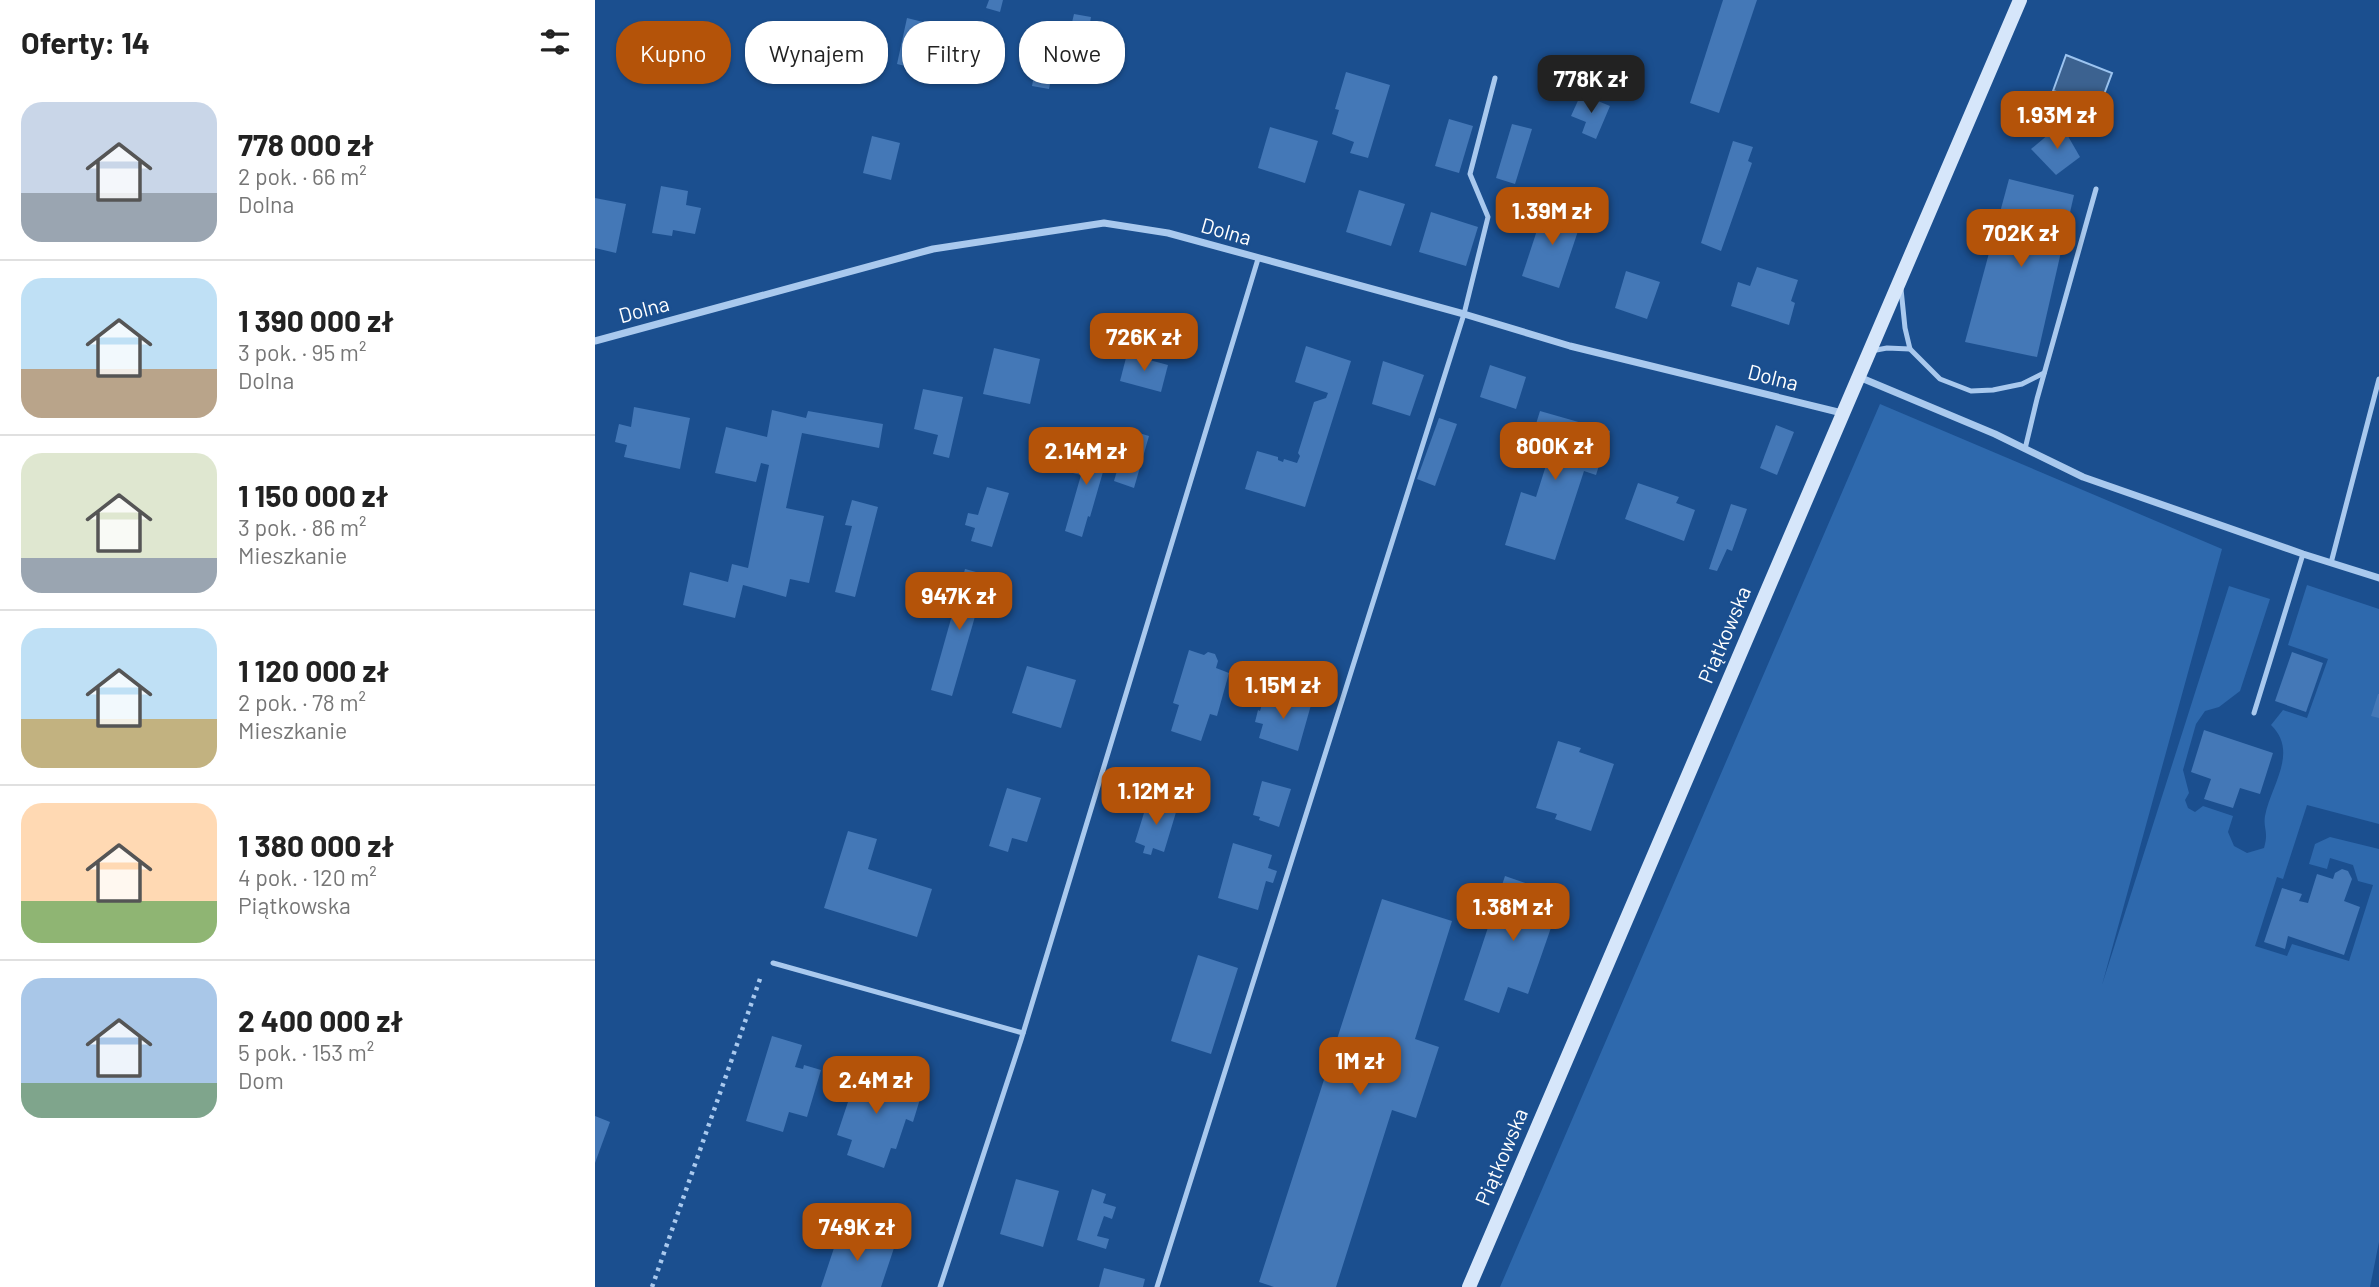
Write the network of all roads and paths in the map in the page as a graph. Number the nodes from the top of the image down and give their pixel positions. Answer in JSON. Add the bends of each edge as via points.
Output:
{"nodes":[{"id":1,"x":2019,"y":0,"type":"edge"},
{"id":2,"x":1495,"y":78,"type":"dead end"},
{"id":3,"x":2096,"y":189,"type":"dead end"},
{"id":4,"x":1258,"y":259,"type":"junction"},
{"id":5,"x":1900,"y":281,"type":"junction"},
{"id":6,"x":1464,"y":314,"type":"junction"},
{"id":7,"x":595,"y":341,"type":"edge"},
{"id":8,"x":1910,"y":349,"type":"junction"},
{"id":9,"x":1870,"y":351,"type":"junction"},
{"id":10,"x":2044,"y":373,"type":"junction"},
{"id":11,"x":1859,"y":377,"type":"junction"},
{"id":12,"x":2379,"y":379,"type":"edge"},
{"id":13,"x":1843,"y":413,"type":"junction"},
{"id":14,"x":2025,"y":449,"type":"junction"},
{"id":15,"x":2303,"y":554,"type":"junction"},
{"id":16,"x":2331,"y":563,"type":"junction"},
{"id":17,"x":2379,"y":578,"type":"edge"},
{"id":18,"x":2254,"y":713,"type":"dead end"},
{"id":19,"x":773,"y":963,"type":"joint"},
{"id":20,"x":1023,"y":1033,"type":"junction"},
{"id":21,"x":652,"y":1287,"type":"edge"},
{"id":22,"x":940,"y":1287,"type":"edge"},
{"id":23,"x":1157,"y":1287,"type":"edge"},
{"id":24,"x":1469,"y":1287,"type":"edge"}],
"edges":[{"from":1,"to":5,"type":"main road","name":"Piątkowska"},
{"from":2,"to":6,"type":"lane","via":[[1470,174],[1488,217]]},
{"from":3,"to":10,"type":"lane"},
{"from":4,"to":6,"type":"street","name":"Dolna"},
{"from":4,"to":7,"type":"street","name":"Dolna","via":[[1168,233],[1104,223],[933,250]]},
{"from":4,"to":20,"type":"lane"},
{"from":5,"to":8,"type":"lane"},
{"from":5,"to":9,"type":"main road","name":"Piątkowska"},
{"from":6,"to":13,"type":"street","name":"Dolna","via":[[1570,346]]},
{"from":6,"to":23,"type":"lane"},
{"from":8,"to":9,"type":"lane"},
{"from":8,"to":10,"type":"lane","via":[[1940,379],[1971,391],[2022,384]]},
{"from":9,"to":11,"type":"main road","name":"Piątkowska"},
{"from":10,"to":14,"type":"lane"},
{"from":11,"to":13,"type":"main road","name":"Piątkowska"},
{"from":11,"to":14,"type":"street"},
{"from":12,"to":16,"type":"lane"},
{"from":13,"to":24,"type":"main road","name":"Piątkowska"},
{"from":14,"to":15,"type":"street","via":[[2083,477]]},
{"from":15,"to":16,"type":"street"},
{"from":15,"to":18,"type":"lane"},
{"from":16,"to":17,"type":"street"},
{"from":19,"to":20,"type":"lane"},
{"from":19,"to":21,"type":"path","via":[[762,971]]},
{"from":20,"to":22,"type":"lane"}]}
